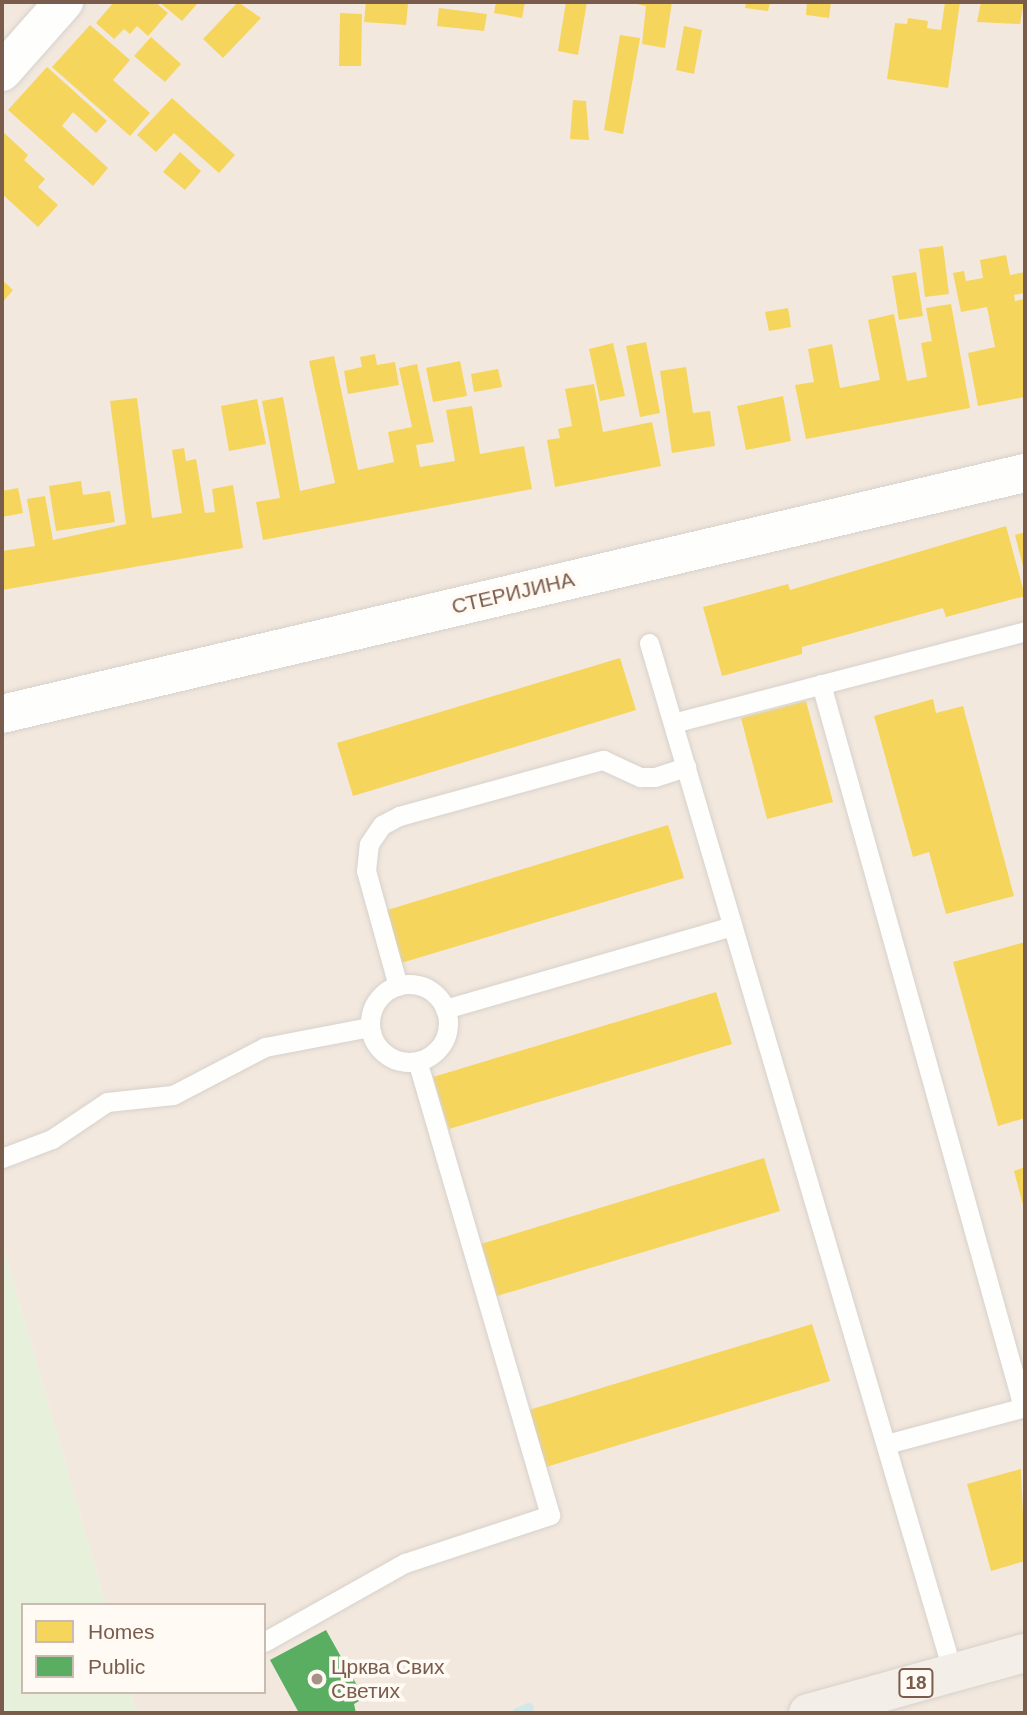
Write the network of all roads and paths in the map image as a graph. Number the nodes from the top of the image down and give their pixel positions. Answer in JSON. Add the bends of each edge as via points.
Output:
{"nodes":[{"id":1,"x":64,"y":2,"type":"edge"},
{"id":2,"x":2,"y":72,"type":"edge"},
{"id":3,"x":1025,"y":473,"type":"edge"},
{"id":4,"x":1025,"y":631,"type":"edge"},
{"id":5,"x":649,"y":643,"type":"dead end"},
{"id":6,"x":821,"y":684,"type":"junction"},
{"id":7,"x":2,"y":714,"type":"edge"},
{"id":8,"x":673,"y":723,"type":"junction"},
{"id":9,"x":686,"y":767,"type":"junction"},
{"id":10,"x":732,"y":926,"type":"junction"},
{"id":11,"x":398,"y":986,"type":"junction"},
{"id":12,"x":445,"y":1009,"type":"junction"},
{"id":13,"x":370,"y":1027,"type":"junction"},
{"id":14,"x":417,"y":1061,"type":"junction"},
{"id":15,"x":2,"y":1158,"type":"edge"},
{"id":16,"x":1024,"y":1407,"type":"edge"},
{"id":17,"x":886,"y":1444,"type":"junction"},
{"id":18,"x":266,"y":1641,"type":"edge"},
{"id":19,"x":1025,"y":1653,"type":"edge"},
{"id":20,"x":953,"y":1673,"type":"junction"},
{"id":21,"x":808,"y":1713,"type":"edge"}],
"edges":[{"from":1,"to":2,"type":"street"},
{"from":3,"to":7,"type":"street","name":"СТЕРИЈИНА"},
{"from":4,"to":6,"type":"lane"},
{"from":5,"to":8,"type":"lane"},
{"from":6,"to":8,"type":"lane"},
{"from":6,"to":16,"type":"lane"},
{"from":8,"to":9,"type":"lane"},
{"from":9,"to":10,"type":"lane"},
{"from":9,"to":11,"type":"lane","via":[[639,777],[603,760],[399,816],[382,825],[369,844],[366,871]]},
{"from":10,"to":12,"type":"lane"},
{"from":10,"to":17,"type":"lane"},
{"from":11,"to":12,"type":"lane","via":[[426,988]]},
{"from":11,"to":13,"type":"lane","via":[[376,1003]]},
{"from":12,"to":14,"type":"lane","via":[[446,1035],[439,1047]]},
{"from":13,"to":14,"type":"lane","via":[[381,1049],[391,1057]]},
{"from":13,"to":15,"type":"lane","via":[[248,1053],[173,1095],[107,1102],[52,1139]]},
{"from":14,"to":18,"type":"lane","via":[[550,1515],[405,1563]]},
{"from":16,"to":17,"type":"lane"},
{"from":17,"to":20,"type":"lane"},
{"from":19,"to":20,"type":"main road","number":"18"},
{"from":20,"to":21,"type":"main road","number":"18"}]}
